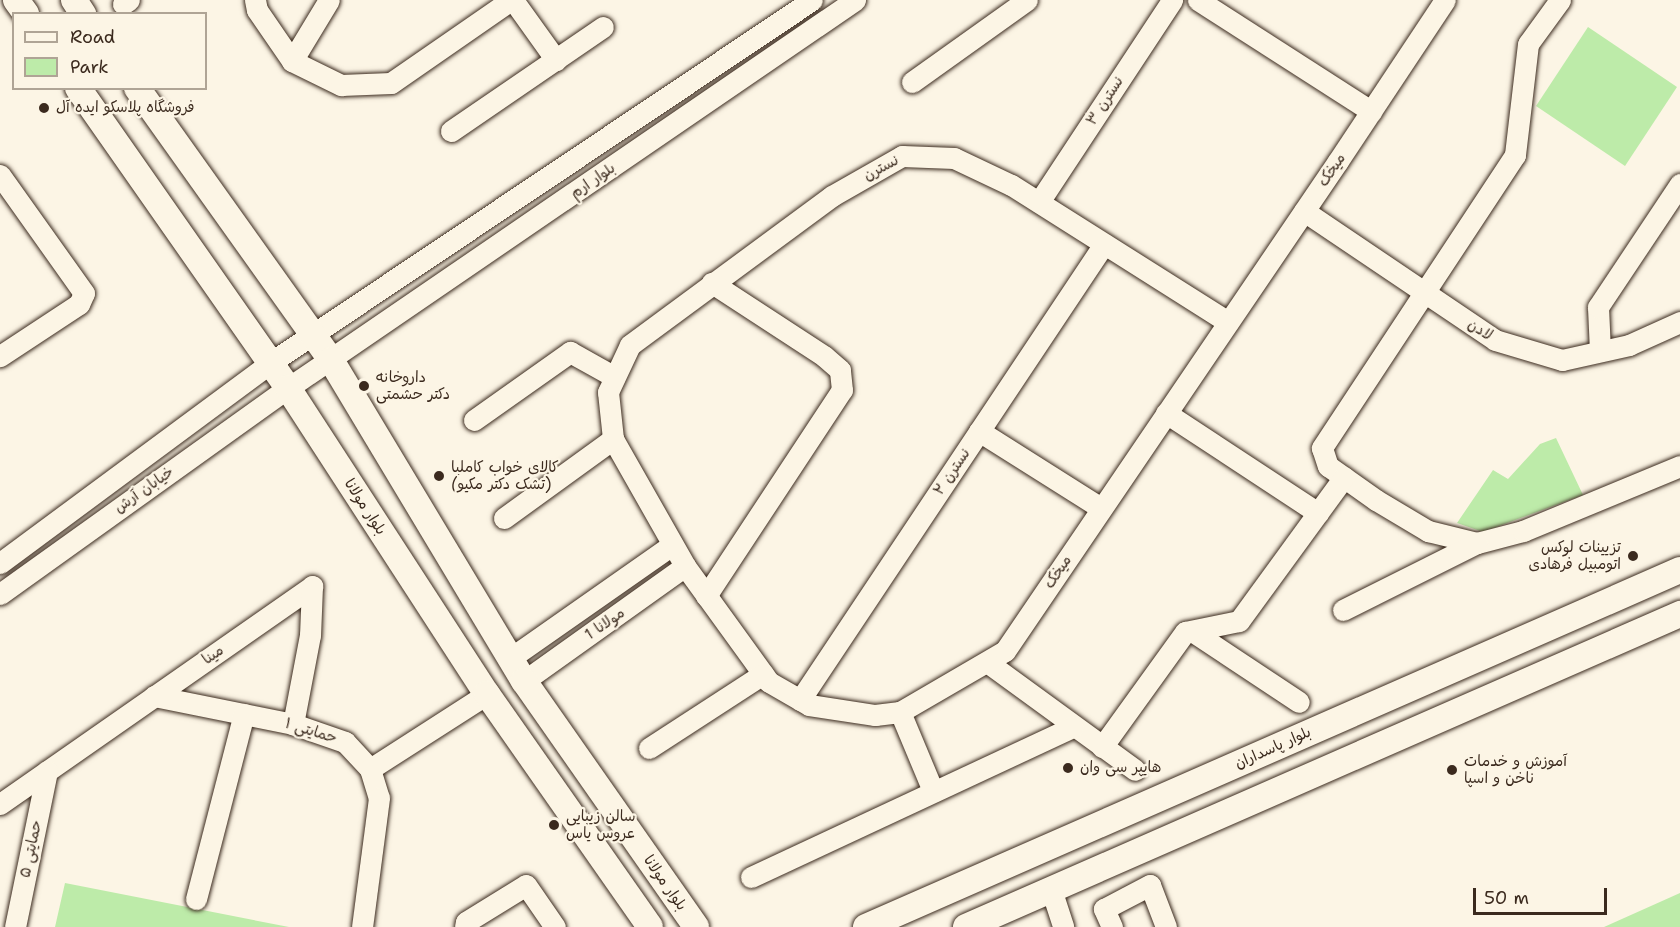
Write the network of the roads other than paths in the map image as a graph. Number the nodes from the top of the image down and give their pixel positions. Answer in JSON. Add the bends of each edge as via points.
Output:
{"nodes":[{"id":1,"x":255,"y":0,"type":"edge"},
{"id":2,"x":329,"y":0,"type":"edge"},
{"id":3,"x":512,"y":0,"type":"edge"},
{"id":4,"x":813,"y":0,"type":"edge"},
{"id":5,"x":855,"y":0,"type":"edge"},
{"id":6,"x":1027,"y":0,"type":"edge"},
{"id":7,"x":1172,"y":0,"type":"edge"},
{"id":8,"x":1198,"y":0,"type":"edge"},
{"id":9,"x":1445,"y":0,"type":"edge"},
{"id":10,"x":1560,"y":0,"type":"edge"},
{"id":11,"x":603,"y":27,"type":"dead end"},
{"id":12,"x":556,"y":60,"type":"junction"},
{"id":13,"x":292,"y":61,"type":"junction"},
{"id":14,"x":912,"y":82,"type":"dead end"},
{"id":15,"x":79,"y":90,"type":"edge"},
{"id":16,"x":138,"y":90,"type":"edge"},
{"id":17,"x":1371,"y":111,"type":"junction"},
{"id":18,"x":451,"y":131,"type":"dead end"},
{"id":19,"x":0,"y":175,"type":"edge"},
{"id":20,"x":1680,"y":184,"type":"edge"},
{"id":21,"x":1039,"y":202,"type":"junction"},
{"id":22,"x":1304,"y":211,"type":"junction"},
{"id":23,"x":1104,"y":244,"type":"junction"},
{"id":24,"x":712,"y":283,"type":"junction"},
{"id":25,"x":1425,"y":293,"type":"junction"},
{"id":26,"x":1228,"y":322,"type":"junction"},
{"id":27,"x":1680,"y":322,"type":"edge"},
{"id":28,"x":314,"y":336,"type":"junction"},
{"id":29,"x":1600,"y":351,"type":"junction"},
{"id":30,"x":0,"y":356,"type":"edge"},
{"id":31,"x":331,"y":360,"type":"junction"},
{"id":32,"x":270,"y":363,"type":"junction"},
{"id":33,"x":611,"y":385,"type":"junction"},
{"id":34,"x":288,"y":388,"type":"junction"},
{"id":35,"x":1166,"y":413,"type":"junction"},
{"id":36,"x":474,"y":420,"type":"dead end"},
{"id":37,"x":979,"y":431,"type":"junction"},
{"id":38,"x":613,"y":439,"type":"junction"},
{"id":39,"x":1680,"y":466,"type":"edge"},
{"id":40,"x":1344,"y":477,"type":"junction"},
{"id":41,"x":1101,"y":508,"type":"junction"},
{"id":42,"x":1318,"y":513,"type":"junction"},
{"id":43,"x":504,"y":518,"type":"dead end"},
{"id":44,"x":45,"y":529,"type":"junction"},
{"id":45,"x":1477,"y":543,"type":"junction"},
{"id":46,"x":672,"y":545,"type":"junction"},
{"id":47,"x":58,"y":551,"type":"junction"},
{"id":48,"x":0,"y":562,"type":"edge"},
{"id":49,"x":686,"y":566,"type":"junction"},
{"id":50,"x":1680,"y":570,"type":"edge"},
{"id":51,"x":0,"y":594,"type":"edge"},
{"id":52,"x":706,"y":596,"type":"junction"},
{"id":53,"x":1343,"y":610,"type":"dead end"},
{"id":54,"x":1680,"y":614,"type":"edge"},
{"id":55,"x":1192,"y":631,"type":"junction"},
{"id":56,"x":1494,"y":651,"type":"junction"},
{"id":57,"x":512,"y":657,"type":"junction"},
{"id":58,"x":987,"y":662,"type":"junction"},
{"id":59,"x":763,"y":674,"type":"junction"},
{"id":60,"x":524,"y":681,"type":"junction"},
{"id":61,"x":1509,"y":689,"type":"junction"},
{"id":62,"x":487,"y":694,"type":"junction"},
{"id":63,"x":154,"y":696,"type":"junction"},
{"id":64,"x":800,"y":700,"type":"junction"},
{"id":65,"x":1299,"y":702,"type":"dead end"},
{"id":66,"x":900,"y":712,"type":"junction"},
{"id":67,"x":244,"y":714,"type":"junction"},
{"id":68,"x":293,"y":724,"type":"junction"},
{"id":69,"x":1074,"y":727,"type":"junction"},
{"id":70,"x":1102,"y":747,"type":"junction"},
{"id":71,"x":649,"y":748,"type":"dead end"},
{"id":72,"x":370,"y":769,"type":"junction"},
{"id":73,"x":47,"y":771,"type":"junction"},
{"id":74,"x":1135,"y":771,"type":"dead end"},
{"id":75,"x":933,"y":791,"type":"junction"},
{"id":76,"x":0,"y":804,"type":"edge"},
{"id":77,"x":751,"y":877,"type":"dead end"},
{"id":78,"x":1051,"y":890,"type":"junction"},
{"id":79,"x":196,"y":899,"type":"dead end"},
{"id":80,"x":15,"y":927,"type":"edge"},
{"id":81,"x":362,"y":927,"type":"edge"},
{"id":82,"x":465,"y":927,"type":"edge"},
{"id":83,"x":555,"y":927,"type":"edge"},
{"id":84,"x":650,"y":927,"type":"edge"},
{"id":85,"x":696,"y":927,"type":"edge"},
{"id":86,"x":866,"y":927,"type":"edge"},
{"id":87,"x":966,"y":927,"type":"edge"},
{"id":88,"x":1063,"y":927,"type":"edge"},
{"id":89,"x":1112,"y":927,"type":"edge"},
{"id":90,"x":1166,"y":927,"type":"edge"}],
"edges":[{"from":1,"to":13,"type":"street","via":[[257,10]]},
{"from":2,"to":13,"type":"street"},
{"from":3,"to":12,"type":"street"},
{"from":3,"to":13,"type":"street","via":[[391,83],[341,85]]},
{"from":4,"to":28,"type":"street","name":"بلوار ارم"},
{"from":5,"to":31,"type":"street","name":"بلوار ارم"},
{"from":6,"to":14,"type":"street"},
{"from":7,"to":21,"type":"street","name":"نسترن ۳"},
{"from":8,"to":17,"type":"street"},
{"from":9,"to":17,"type":"street","name":"میخک"},
{"from":10,"to":25,"type":"street","via":[[1528,44],[1515,155]]},
{"from":11,"to":12,"type":"street"},
{"from":12,"to":18,"type":"street"},
{"from":15,"to":32,"type":"main road","name":"بلوار مولانا"},
{"from":16,"to":28,"type":"main road","name":"بلوار مولانا"},
{"from":17,"to":22,"type":"street","name":"میخک"},
{"from":19,"to":30,"type":"street","via":[[84,293],[79,304]]},
{"from":20,"to":29,"type":"street","via":[[1598,307]]},
{"from":21,"to":23,"type":"street","name":"نسترن"},
{"from":21,"to":24,"type":"street","name":"نسترن","via":[[954,158],[902,156],[832,196]]},
{"from":22,"to":25,"type":"street","name":"لادن"},
{"from":22,"to":26,"type":"street","name":"میخک"},
{"from":23,"to":26,"type":"street","name":"نسترن"},
{"from":23,"to":37,"type":"street","name":"نسترن ۲"},
{"from":24,"to":33,"type":"street","name":"نسترن","via":[[630,345]]},
{"from":24,"to":52,"type":"street","via":[[824,356],[840,370],[842,390]]},
{"from":25,"to":29,"type":"street","name":"لادن","via":[[1495,340],[1562,360]]},
{"from":25,"to":40,"type":"street","via":[[1322,448],[1328,466]]},
{"from":26,"to":35,"type":"street","name":"میخک"},
{"from":27,"to":29,"type":"street","name":"لادن","via":[[1629,345]]},
{"from":28,"to":31,"type":"main road","name":"بلوار مولانا"},
{"from":28,"to":32,"type":"street","name":"بلوار ارم"},
{"from":31,"to":34,"type":"street","name":"بلوار ارم"},
{"from":31,"to":57,"type":"main road","name":"بلوار مولانا"},
{"from":32,"to":34,"type":"main road","name":"بلوار مولانا"},
{"from":32,"to":44,"type":"street","name":"خیابان آرش"},
{"from":33,"to":36,"type":"street","via":[[570,352]]},
{"from":33,"to":38,"type":"street","name":"میخک"},
{"from":34,"to":47,"type":"street","name":"خیابان آرش"},
{"from":34,"to":62,"type":"main road","name":"بلوار مولانا"},
{"from":35,"to":41,"type":"street","name":"میخک"},
{"from":35,"to":42,"type":"street"},
{"from":37,"to":41,"type":"street"},
{"from":37,"to":64,"type":"street","name":"نسترن ۲"},
{"from":38,"to":43,"type":"street"},
{"from":38,"to":46,"type":"street","name":"میخک"},
{"from":39,"to":45,"type":"street","via":[[1523,531]]},
{"from":40,"to":42,"type":"street"},
{"from":40,"to":45,"type":"street","via":[[1428,531]]},
{"from":41,"to":58,"type":"street","name":"میخک","via":[[1005,651]]},
{"from":42,"to":55,"type":"street","via":[[1239,621]]},
{"from":44,"to":47,"type":"street"},
{"from":44,"to":48,"type":"street","name":"خیابان آرش"},
{"from":45,"to":53,"type":"street"},
{"from":46,"to":49,"type":"street","name":"میخک"},
{"from":46,"to":57,"type":"street","name":"مولانا 1"},
{"from":47,"to":51,"type":"street","name":"خیابان آرش"},
{"from":49,"to":52,"type":"street","name":"میخک"},
{"from":49,"to":60,"type":"street","name":"مولانا 1"},
{"from":50,"to":56,"type":"main road","name":"بلوار پاسداران"},
{"from":52,"to":59,"type":"street","name":"میخک"},
{"from":54,"to":61,"type":"main road"},
{"from":55,"to":65,"type":"street"},
{"from":55,"to":70,"type":"street","via":[[1185,632]]},
{"from":56,"to":61,"type":"main road"},
{"from":56,"to":86,"type":"main road","name":"بلوار پاسداران"},
{"from":57,"to":60,"type":"main road","name":"بلوار مولانا"},
{"from":58,"to":66,"type":"street","name":"میخک"},
{"from":58,"to":69,"type":"street"},
{"from":59,"to":64,"type":"street","name":"میخک"},
{"from":59,"to":71,"type":"street"},
{"from":60,"to":85,"type":"main road","name":"بلوار مولانا"},
{"from":61,"to":78,"type":"main road"},
{"from":62,"to":72,"type":"street"},
{"from":62,"to":84,"type":"main road","name":"بلوار مولانا"},
{"from":63,"to":67,"type":"street","name":"حمایتی ۱"},
{"from":63,"to":68,"type":"street","name":"مینا","via":[[312,586],[310,635]]},
{"from":63,"to":73,"type":"street","name":"مینا"},
{"from":64,"to":66,"type":"street","name":"میخک","via":[[809,705],[875,715]]},
{"from":66,"to":75,"type":"street"},
{"from":67,"to":68,"type":"street","name":"حمایتی ۱"},
{"from":67,"to":79,"type":"street"},
{"from":68,"to":72,"type":"street","name":"حمایتی ۱","via":[[345,742]]},
{"from":69,"to":70,"type":"street"},
{"from":69,"to":75,"type":"street"},
{"from":70,"to":74,"type":"street"},
{"from":72,"to":81,"type":"street","name":"حمایتی ۱","via":[[380,798]]},
{"from":73,"to":76,"type":"street","name":"مینا"},
{"from":73,"to":80,"type":"street","name":"حمایتی ۵"},
{"from":75,"to":77,"type":"street"},
{"from":78,"to":87,"type":"main road"},
{"from":78,"to":88,"type":"street"},
{"from":82,"to":83,"type":"street","via":[[466,922],[526,885]]},
{"from":89,"to":90,"type":"street","via":[[1104,909],[1150,885]]}]}
